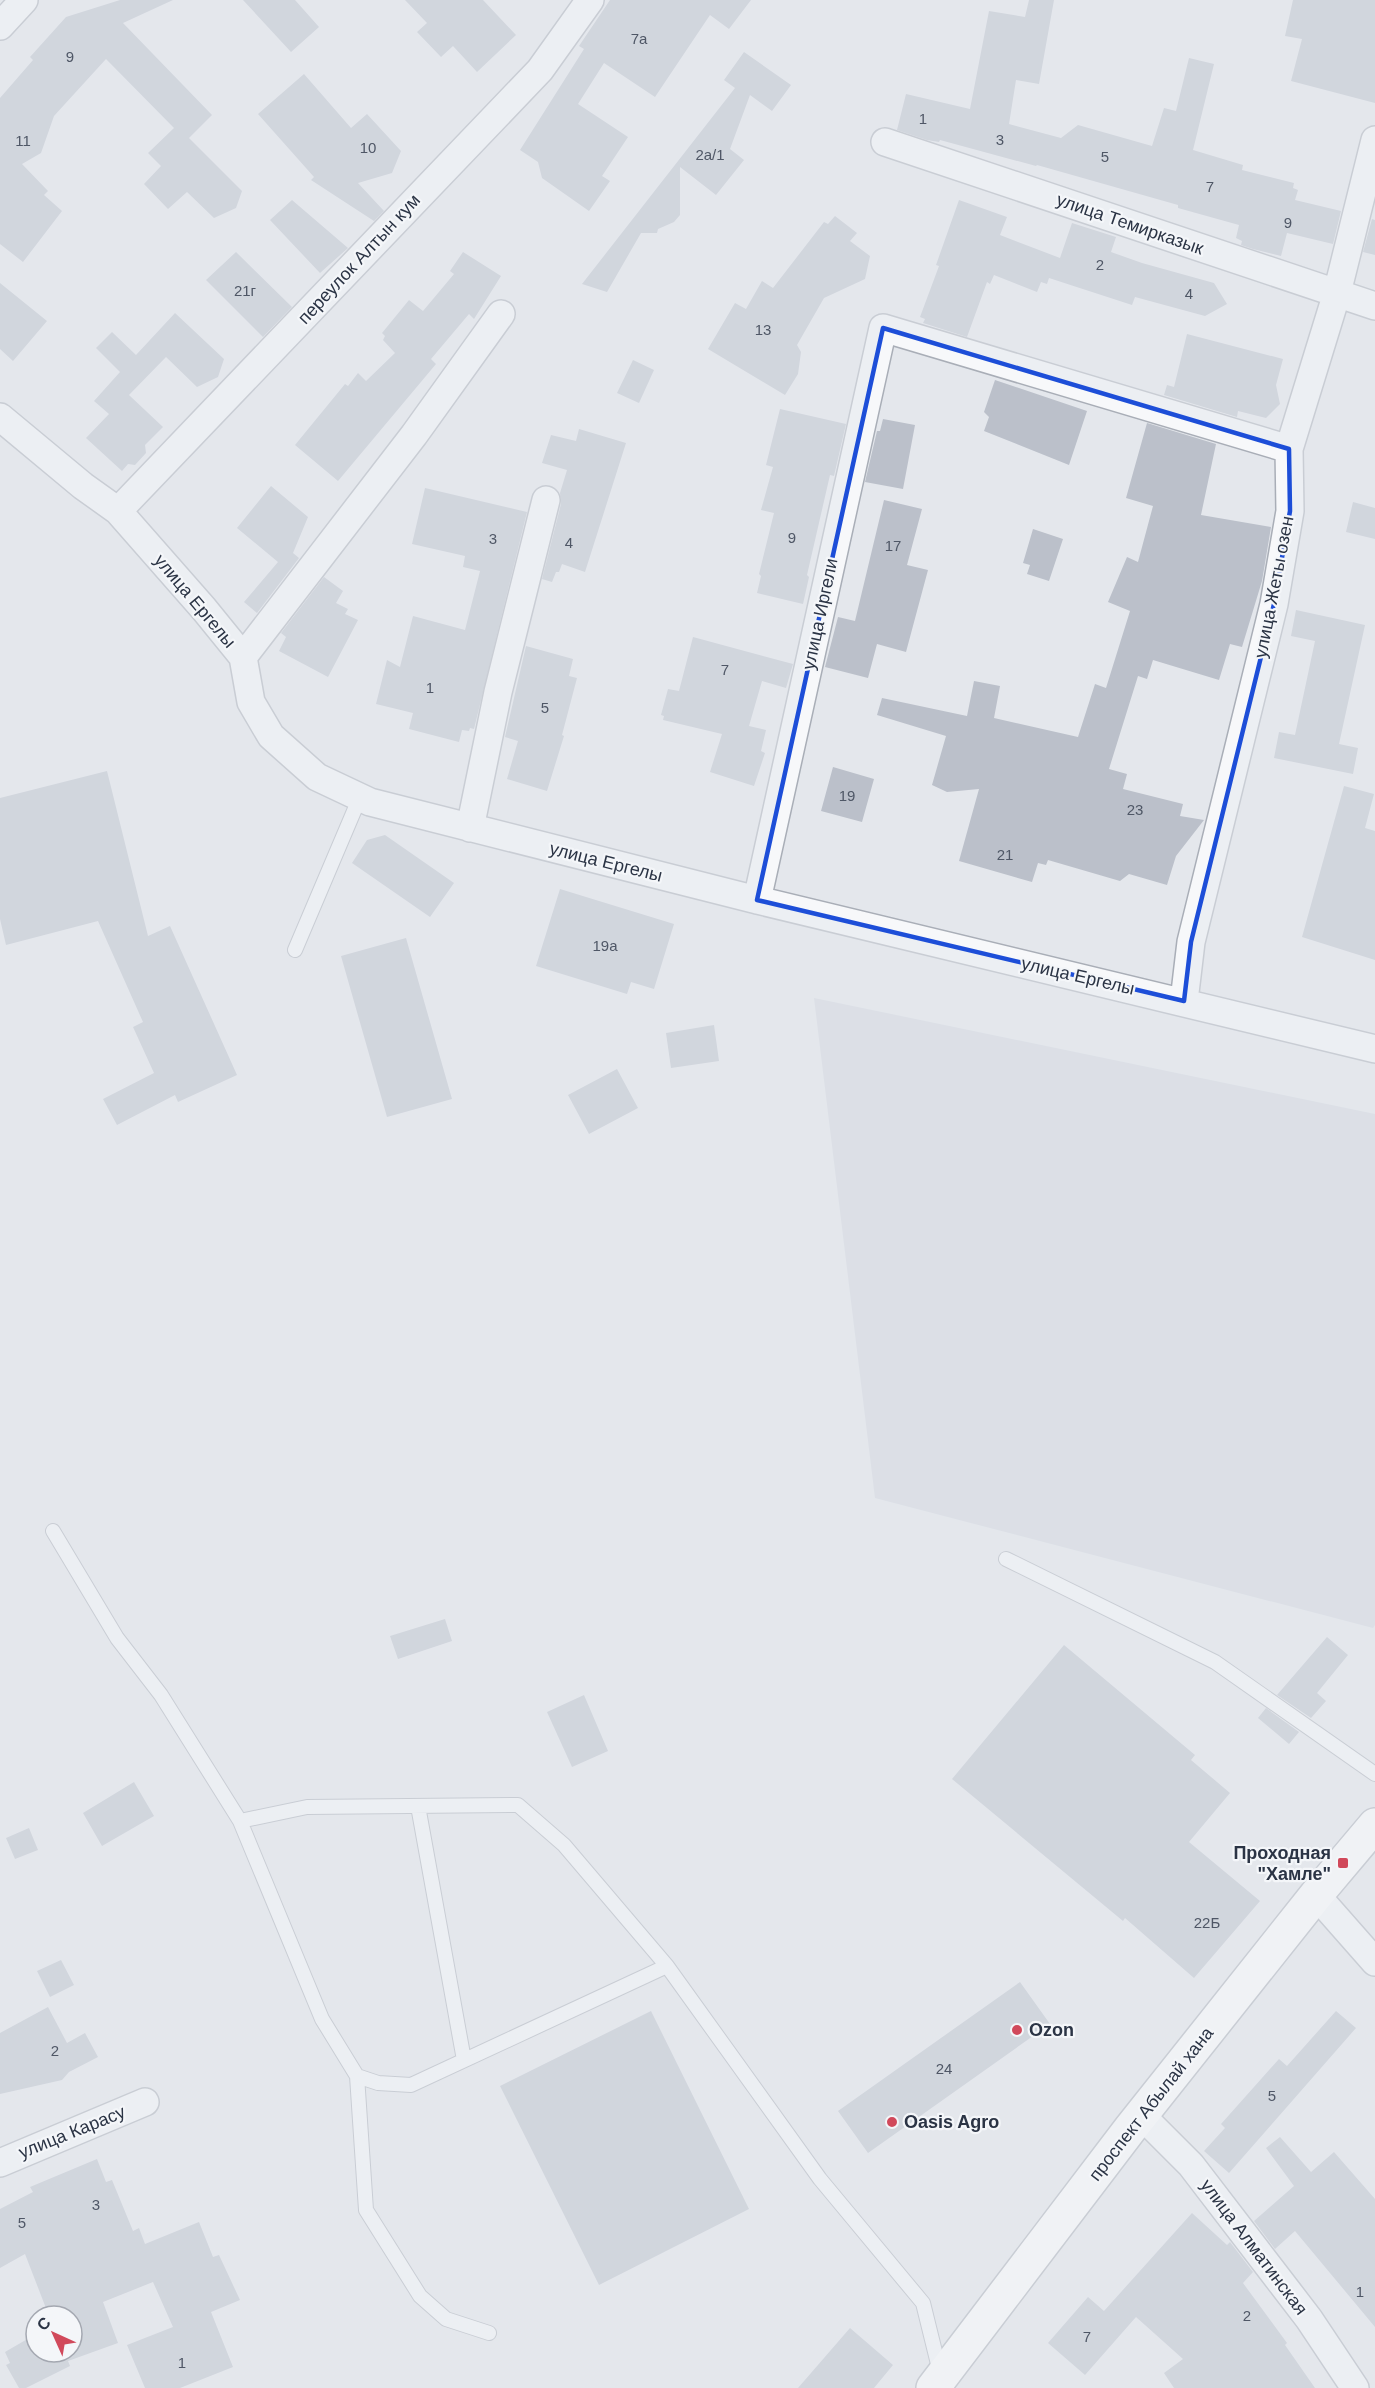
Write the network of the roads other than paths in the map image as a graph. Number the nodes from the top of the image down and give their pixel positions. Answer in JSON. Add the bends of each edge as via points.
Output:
{"nodes":[{"id":1,"x":24,"y":0,"type":"edge"},
{"id":2,"x":590,"y":0,"type":"edge"},
{"id":3,"x":0,"y":26,"type":"edge"},
{"id":4,"x":1375,"y":140,"type":"edge"},
{"id":5,"x":885,"y":142,"type":"dead end"},
{"id":6,"x":1337,"y":293,"type":"junction"},
{"id":7,"x":1375,"y":306,"type":"edge"},
{"id":8,"x":501,"y":315,"type":"dead end"},
{"id":9,"x":0,"y":417,"type":"edge"},
{"id":10,"x":1289,"y":449,"type":"junction"},
{"id":11,"x":546,"y":500,"type":"dead end"},
{"id":12,"x":118,"y":511,"type":"junction"},
{"id":13,"x":243,"y":657,"type":"junction"},
{"id":14,"x":360,"y":797,"type":"junction"},
{"id":15,"x":470,"y":828,"type":"junction"},
{"id":16,"x":758,"y":900,"type":"junction"},
{"id":17,"x":295,"y":950,"type":"dead end"},
{"id":18,"x":1184,"y":1001,"type":"junction"},
{"id":19,"x":1375,"y":1049,"type":"edge"},
{"id":20,"x":53,"y":1530,"type":"dead end"},
{"id":21,"x":1006,"y":1559,"type":"dead end"},
{"id":22,"x":1375,"y":1774,"type":"edge"},
{"id":23,"x":418,"y":1806,"type":"junction"},
{"id":24,"x":240,"y":1821,"type":"junction"},
{"id":25,"x":1373,"y":1831,"type":"edge"},
{"id":26,"x":1316,"y":1895,"type":"junction"},
{"id":27,"x":1375,"y":1962,"type":"edge"},
{"id":28,"x":667,"y":1966,"type":"junction"},
{"id":29,"x":464,"y":2060,"type":"junction"},
{"id":30,"x":357,"y":2076,"type":"junction"},
{"id":31,"x":145,"y":2102,"type":"dead end"},
{"id":32,"x":1141,"y":2115,"type":"junction"},
{"id":33,"x":0,"y":2163,"type":"edge"},
{"id":34,"x":489,"y":2333,"type":"dead end"},
{"id":35,"x":940,"y":2384,"type":"edge"},
{"id":36,"x":1356,"y":2388,"type":"edge"}],
"edges":[{"from":1,"to":3,"type":"street"},
{"from":2,"to":12,"type":"street","name":"переулок Алтын кум","via":[[540,70]]},
{"from":4,"to":6,"type":"street","name":"улица Жеты озен"},
{"from":5,"to":6,"type":"street","name":"улица Темирказык"},
{"from":6,"to":7,"type":"street","name":"улица Темирказык"},
{"from":6,"to":10,"type":"street","name":"улица Жеты озен"},
{"from":8,"to":13,"type":"street"},
{"from":9,"to":12,"type":"street","name":"улица Ергелы"},
{"from":10,"to":16,"type":"street","name":"улица Иргели","via":[[883,328]]},
{"from":10,"to":18,"type":"street","name":"улица Жеты озен","via":[[1290,511],[1274,604],[1191,942]]},
{"from":11,"to":15,"type":"street","via":[[498,692]]},
{"from":12,"to":13,"type":"street","name":"улица Ергелы"},
{"from":13,"to":14,"type":"street","name":"улица Ергелы","via":[[250,702],[271,736],[317,777]]},
{"from":14,"to":15,"type":"street","name":"улица Ергелы"},
{"from":14,"to":17,"type":"lane"},
{"from":15,"to":16,"type":"street","name":"улица Ергелы"},
{"from":16,"to":18,"type":"street","name":"улица Ергелы"},
{"from":18,"to":19,"type":"street","name":"улица Ергелы"},
{"from":20,"to":24,"type":"lane","via":[[117,1638],[161,1695]]},
{"from":21,"to":22,"type":"lane","via":[[1215,1662]]},
{"from":23,"to":24,"type":"lane","via":[[307,1807]]},
{"from":23,"to":28,"type":"lane","via":[[519,1805],[564,1845]]},
{"from":23,"to":29,"type":"lane"},
{"from":24,"to":30,"type":"lane","via":[[322,2019]]},
{"from":25,"to":26,"type":"main road","name":"проспект Абылай хана"},
{"from":26,"to":27,"type":"street"},
{"from":26,"to":32,"type":"main road","name":"проспект Абылай хана"},
{"from":28,"to":29,"type":"lane"},
{"from":28,"to":35,"type":"lane","via":[[820,2178],[923,2303]]},
{"from":29,"to":30,"type":"lane","via":[[411,2085],[378,2083]]},
{"from":30,"to":34,"type":"lane","via":[[366,2210],[420,2296],[446,2319]]},
{"from":31,"to":33,"type":"street","name":"улица Карасу"},
{"from":32,"to":35,"type":"main road","name":"проспект Абылай хана"},
{"from":32,"to":36,"type":"street","name":"улица Алматинская","via":[[1191,2165],[1309,2319]]}]}
